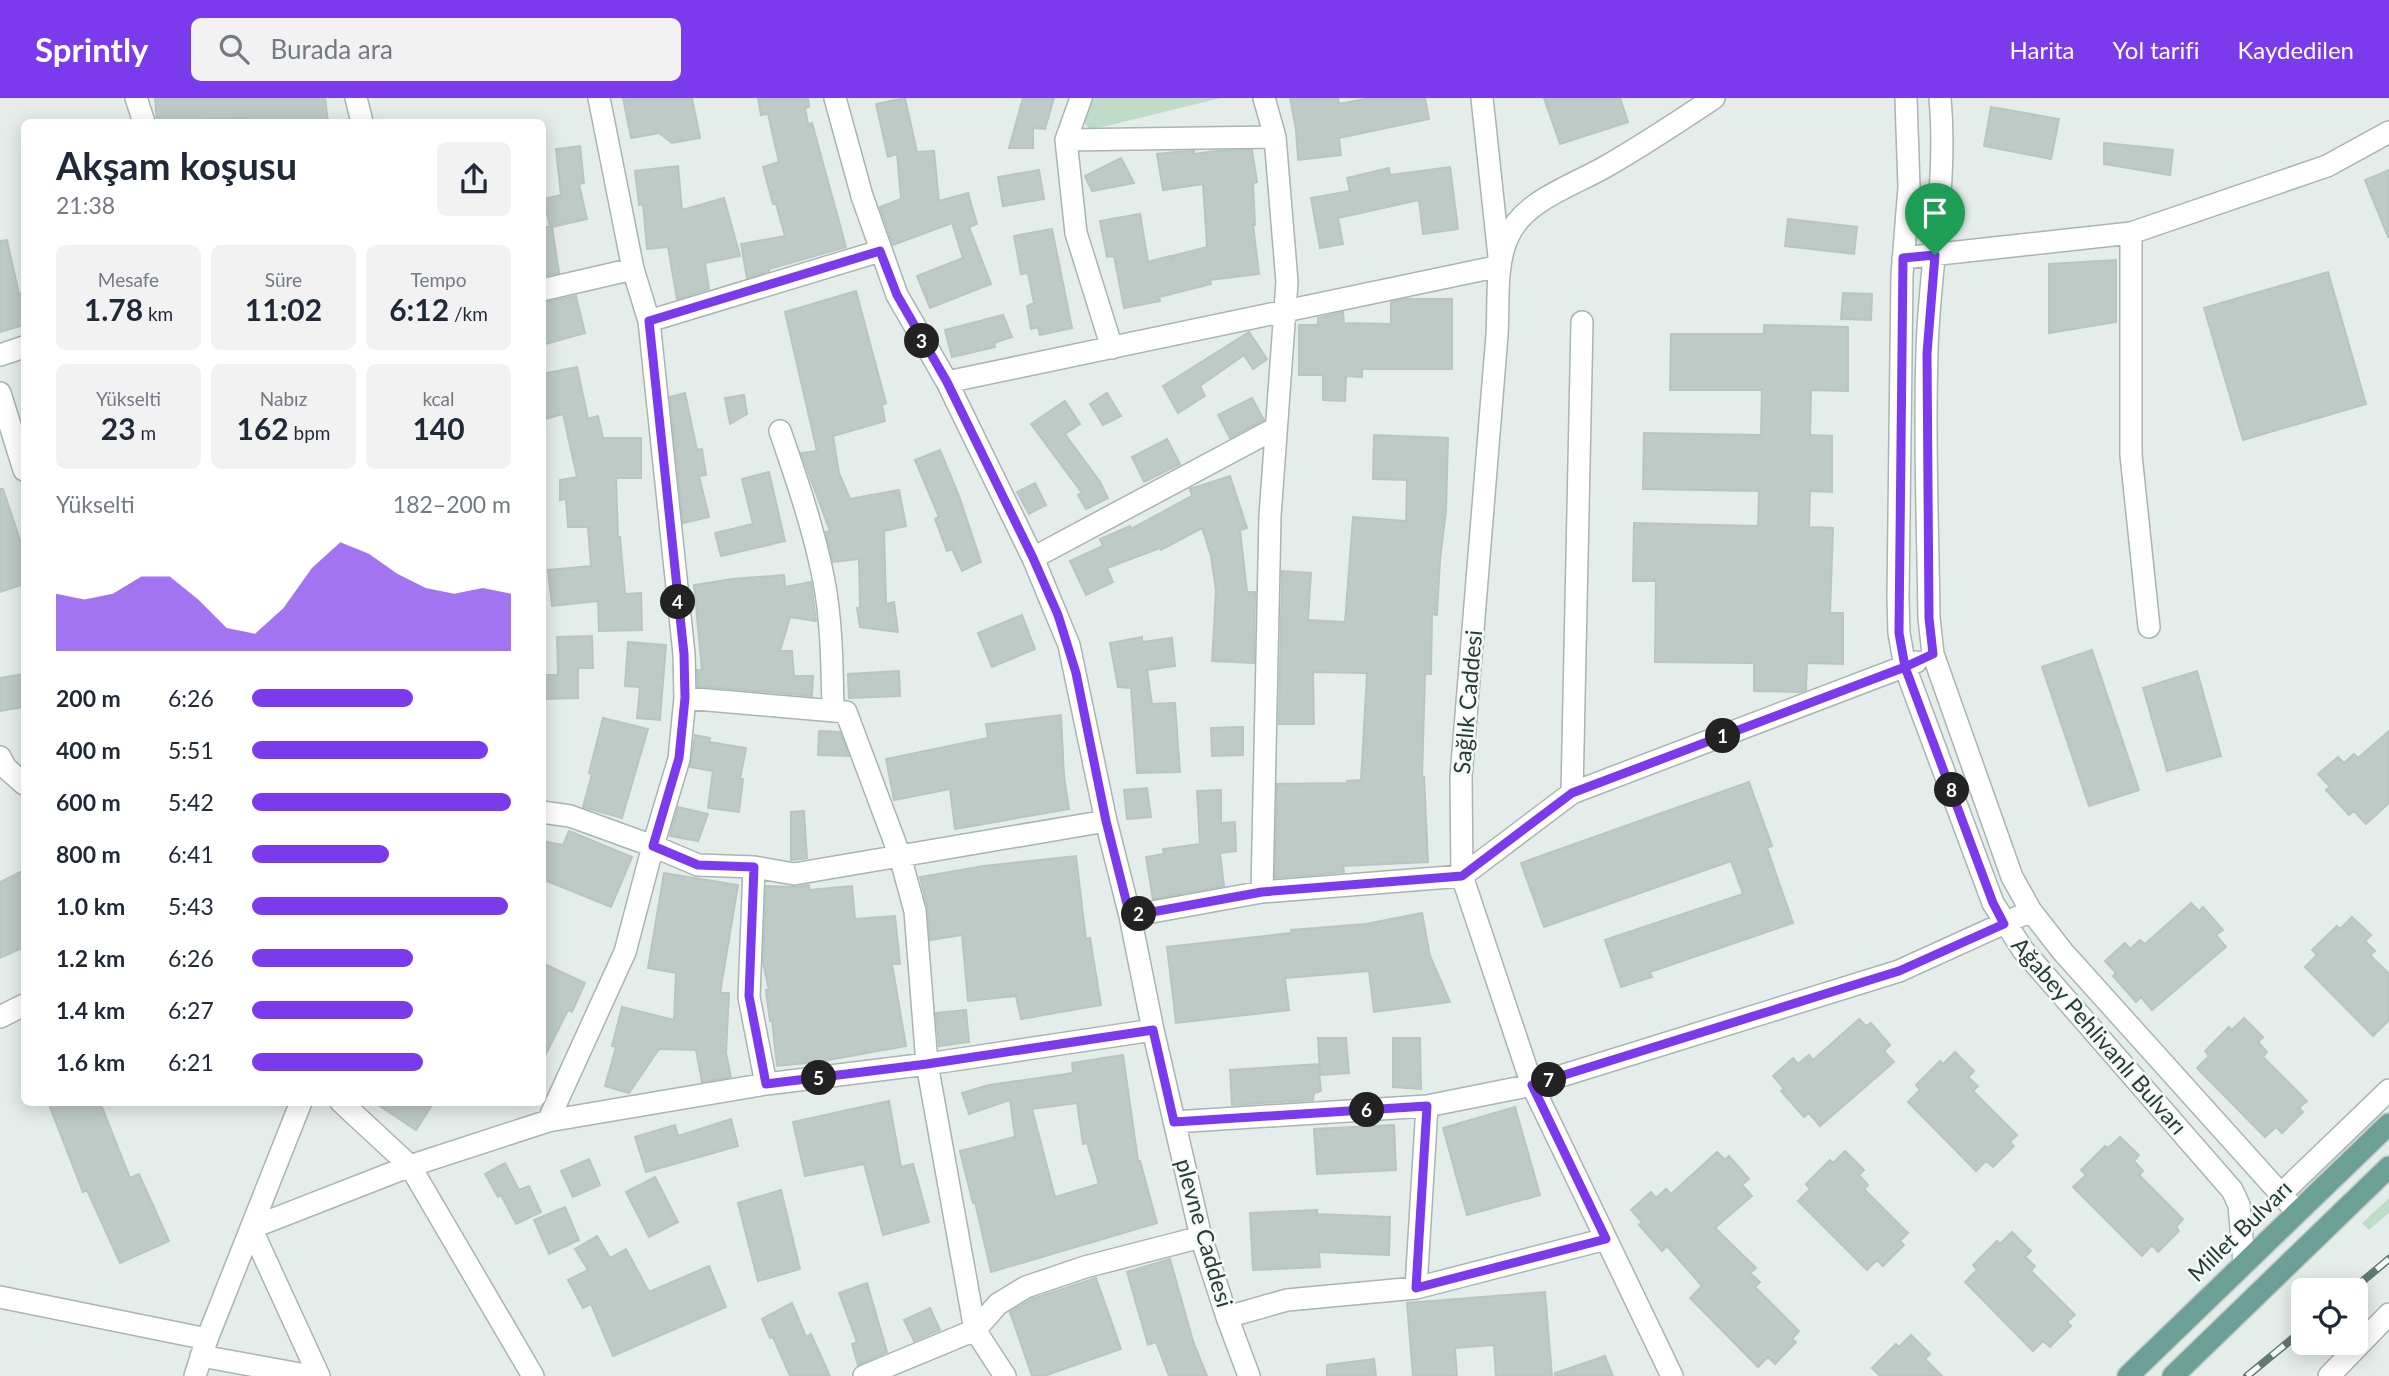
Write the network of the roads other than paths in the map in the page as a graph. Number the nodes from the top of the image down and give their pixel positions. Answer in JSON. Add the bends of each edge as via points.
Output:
{"nodes":[{"id":1,"x":136,"y":98,"type":"edge"},
{"id":2,"x":356,"y":98,"type":"edge"},
{"id":3,"x":599,"y":98,"type":"edge"},
{"id":4,"x":835,"y":98,"type":"edge"},
{"id":5,"x":1081,"y":98,"type":"edge"},
{"id":6,"x":1264,"y":98,"type":"edge"},
{"id":7,"x":1482,"y":98,"type":"edge"},
{"id":8,"x":1714,"y":98,"type":"edge"},
{"id":9,"x":1906,"y":98,"type":"edge"},
{"id":10,"x":1940,"y":98,"type":"edge"},
{"id":11,"x":143,"y":119,"type":"edge"},
{"id":12,"x":361,"y":119,"type":"edge"},
{"id":13,"x":2389,"y":132,"type":"edge"},
{"id":14,"x":1275,"y":137,"type":"junction"},
{"id":15,"x":1066,"y":140,"type":"junction"},
{"id":16,"x":2131,"y":233,"type":"junction"},
{"id":17,"x":880,"y":251,"type":"junction"},
{"id":18,"x":1935,"y":255,"type":"junction"},
{"id":19,"x":1903,"y":258,"type":"junction"},
{"id":20,"x":1500,"y":266,"type":"junction"},
{"id":21,"x":633,"y":269,"type":"junction"},
{"id":22,"x":546,"y":289,"type":"edge"},
{"id":23,"x":1283,"y":312,"type":"junction"},
{"id":24,"x":649,"y":321,"type":"junction"},
{"id":25,"x":1582,"y":322,"type":"dead end"},
{"id":26,"x":21,"y":348,"type":"edge"},
{"id":27,"x":1112,"y":348,"type":"junction"},
{"id":28,"x":0,"y":355,"type":"edge"},
{"id":29,"x":947,"y":382,"type":"junction"},
{"id":30,"x":0,"y":393,"type":"edge"},
{"id":31,"x":1276,"y":428,"type":"junction"},
{"id":32,"x":780,"y":431,"type":"dead end"},
{"id":33,"x":21,"y":460,"type":"edge"},
{"id":34,"x":1033,"y":558,"type":"junction"},
{"id":35,"x":2149,"y":627,"type":"dead end"},
{"id":36,"x":1933,"y":654,"type":"junction"},
{"id":37,"x":1905,"y":667,"type":"junction"},
{"id":38,"x":685,"y":698,"type":"junction"},
{"id":39,"x":833,"y":711,"type":"junction"},
{"id":40,"x":0,"y":757,"type":"edge"},
{"id":41,"x":21,"y":781,"type":"edge"},
{"id":42,"x":1572,"y":793,"type":"junction"},
{"id":43,"x":546,"y":813,"type":"edge"},
{"id":44,"x":1106,"y":821,"type":"junction"},
{"id":45,"x":653,"y":846,"type":"junction"},
{"id":46,"x":900,"y":856,"type":"junction"},
{"id":47,"x":754,"y":867,"type":"junction"},
{"id":48,"x":1462,"y":876,"type":"junction"},
{"id":49,"x":1262,"y":892,"type":"junction"},
{"id":50,"x":2031,"y":911,"type":"junction"},
{"id":51,"x":1130,"y":916,"type":"junction"},
{"id":52,"x":2004,"y":924,"type":"junction"},
{"id":53,"x":21,"y":1006,"type":"edge"},
{"id":54,"x":0,"y":1017,"type":"edge"},
{"id":55,"x":1153,"y":1030,"type":"junction"},
{"id":56,"x":927,"y":1064,"type":"junction"},
{"id":57,"x":766,"y":1084,"type":"junction"},
{"id":58,"x":1532,"y":1085,"type":"junction"},
{"id":59,"x":2389,"y":1090,"type":"edge"},
{"id":60,"x":299,"y":1106,"type":"edge"},
{"id":61,"x":345,"y":1106,"type":"edge"},
{"id":62,"x":1427,"y":1106,"type":"junction"},
{"id":63,"x":548,"y":1121,"type":"junction"},
{"id":64,"x":1174,"y":1122,"type":"junction"},
{"id":65,"x":2389,"y":1124,"type":"edge"},
{"id":66,"x":410,"y":1166,"type":"junction"},
{"id":67,"x":2389,"y":1167,"type":"edge"},
{"id":68,"x":2281,"y":1194,"type":"junction"},
{"id":69,"x":2297,"y":1212,"type":"junction"},
{"id":70,"x":251,"y":1228,"type":"junction"},
{"id":71,"x":1201,"y":1237,"type":"junction"},
{"id":72,"x":1606,"y":1239,"type":"junction"},
{"id":73,"x":2244,"y":1263,"type":"junction"},
{"id":74,"x":1416,"y":1288,"type":"junction"},
{"id":75,"x":0,"y":1297,"type":"edge"},
{"id":76,"x":2389,"y":1314,"type":"edge"},
{"id":77,"x":1227,"y":1317,"type":"junction"},
{"id":78,"x":975,"y":1330,"type":"junction"},
{"id":79,"x":201,"y":1357,"type":"edge"},
{"id":80,"x":311,"y":1376,"type":"edge"},
{"id":81,"x":319,"y":1376,"type":"edge"},
{"id":82,"x":533,"y":1376,"type":"edge"},
{"id":83,"x":864,"y":1376,"type":"edge"},
{"id":84,"x":1005,"y":1376,"type":"edge"},
{"id":85,"x":1249,"y":1376,"type":"edge"},
{"id":86,"x":1672,"y":1376,"type":"edge"},
{"id":87,"x":2128,"y":1376,"type":"edge"},
{"id":88,"x":2173,"y":1376,"type":"edge"},
{"id":89,"x":2329,"y":1376,"type":"edge"}],
"edges":[{"from":1,"to":11,"type":"street"},
{"from":2,"to":12,"type":"street"},
{"from":3,"to":21,"type":"street"},
{"from":4,"to":17,"type":"street","name":"plevne Caddesi"},
{"from":5,"to":15,"type":"street"},
{"from":6,"to":14,"type":"street"},
{"from":7,"to":20,"type":"street"},
{"from":8,"to":20,"type":"street","name":"Sağlık Caddesi","via":[[1521,217],[1507,238]]},
{"from":9,"to":19,"type":"street","name":"Ağabey Pehlivanlı Bulvarı","via":[[1909,187]]},
{"from":10,"to":18,"type":"street","name":"Ağabey Pehlivanlı Bulvarı","via":[[1942,182]]},
{"from":13,"to":16,"type":"street","via":[[2327,166]]},
{"from":14,"to":15,"type":"street"},
{"from":14,"to":23,"type":"street","via":[[1287,282]]},
{"from":15,"to":27,"type":"street","via":[[1076,233]]},
{"from":16,"to":18,"type":"street"},
{"from":16,"to":35,"type":"street","via":[[2131,455]]},
{"from":17,"to":24,"type":"street"},
{"from":17,"to":29,"type":"street","name":"plevne Caddesi","via":[[906,313]]},
{"from":18,"to":19,"type":"street"},
{"from":18,"to":36,"type":"street","name":"Ağabey Pehlivanlı Bulvarı","via":[[1927,353]]},
{"from":19,"to":37,"type":"street","name":"Ağabey Pehlivanlı Bulvarı","via":[[1898,598]]},
{"from":20,"to":23,"type":"street"},
{"from":20,"to":48,"type":"street","name":"Sağlık Caddesi","via":[[1461,777]]},
{"from":21,"to":22,"type":"street"},
{"from":21,"to":24,"type":"street"},
{"from":23,"to":27,"type":"street"},
{"from":23,"to":31,"type":"street"},
{"from":24,"to":38,"type":"street"},
{"from":25,"to":42,"type":"street"},
{"from":26,"to":28,"type":"street"},
{"from":27,"to":29,"type":"street"},
{"from":29,"to":34,"type":"street","name":"plevne Caddesi"},
{"from":30,"to":33,"type":"street"},
{"from":31,"to":34,"type":"street"},
{"from":31,"to":49,"type":"street"},
{"from":32,"to":39,"type":"street","via":[[804,500],[824,582],[832,646]]},
{"from":34,"to":44,"type":"street","name":"plevne Caddesi","via":[[1069,645]]},
{"from":36,"to":37,"type":"street"},
{"from":36,"to":50,"type":"street","name":"Ağabey Pehlivanlı Bulvarı","via":[[2012,877]]},
{"from":37,"to":42,"type":"street"},
{"from":37,"to":52,"type":"street","name":"Ağabey Pehlivanlı Bulvarı"},
{"from":38,"to":39,"type":"street"},
{"from":38,"to":45,"type":"street","via":[[679,758]]},
{"from":39,"to":46,"type":"street","via":[[846,712]]},
{"from":40,"to":41,"type":"street"},
{"from":42,"to":48,"type":"street"},
{"from":43,"to":45,"type":"street","via":[[570,816]]},
{"from":44,"to":46,"type":"street"},
{"from":44,"to":51,"type":"street","name":"plevne Caddesi"},
{"from":45,"to":47,"type":"street","via":[[698,865]]},
{"from":45,"to":63,"type":"street","via":[[625,953]]},
{"from":46,"to":47,"type":"street","via":[[794,874]]},
{"from":46,"to":56,"type":"street","via":[[915,911]]},
{"from":47,"to":57,"type":"street","via":[[749,996]]},
{"from":48,"to":49,"type":"street"},
{"from":48,"to":58,"type":"street","name":"Sağlık Caddesi"},
{"from":49,"to":51,"type":"street"},
{"from":50,"to":52,"type":"street"},
{"from":50,"to":68,"type":"street","name":"Ağabey Pehlivanlı Bulvarı"},
{"from":51,"to":55,"type":"street","name":"plevne Caddesi"},
{"from":52,"to":58,"type":"street","via":[[1899,971]]},
{"from":52,"to":73,"type":"street","name":"Ağabey Pehlivanlı Bulvarı","via":[[2232,1190],[2239,1205]]},
{"from":53,"to":54,"type":"street"},
{"from":55,"to":56,"type":"street"},
{"from":55,"to":64,"type":"street","name":"plevne Caddesi"},
{"from":56,"to":57,"type":"street"},
{"from":56,"to":78,"type":"street"},
{"from":57,"to":63,"type":"street"},
{"from":58,"to":62,"type":"street"},
{"from":58,"to":72,"type":"street","name":"Sağlık Caddesi"},
{"from":59,"to":68,"type":"street"},
{"from":60,"to":70,"type":"street"},
{"from":61,"to":66,"type":"street"},
{"from":62,"to":64,"type":"street"},
{"from":62,"to":74,"type":"street"},
{"from":63,"to":66,"type":"street"},
{"from":64,"to":71,"type":"street","name":"plevne Caddesi"},
{"from":65,"to":69,"type":"main road","name":"Millet Bulvarı"},
{"from":66,"to":70,"type":"street"},
{"from":66,"to":82,"type":"street"},
{"from":67,"to":88,"type":"main road"},
{"from":68,"to":69,"type":"street","name":"Ağabey Pehlivanlı Bulvarı"},
{"from":69,"to":73,"type":"main road","name":"Millet Bulvarı"},
{"from":70,"to":79,"type":"street"},
{"from":70,"to":81,"type":"street"},
{"from":71,"to":77,"type":"street","name":"plevne Caddesi"},
{"from":71,"to":78,"type":"street","via":[[1026,1287],[998,1304]]},
{"from":72,"to":74,"type":"street"},
{"from":72,"to":86,"type":"street","name":"Sağlık Caddesi"},
{"from":73,"to":87,"type":"main road","name":"Millet Bulvarı"},
{"from":74,"to":77,"type":"street","via":[[1287,1300]]},
{"from":75,"to":79,"type":"street"},
{"from":76,"to":89,"type":"street"},
{"from":77,"to":85,"type":"street","name":"plevne Caddesi"},
{"from":78,"to":83,"type":"street"},
{"from":78,"to":84,"type":"street"},
{"from":79,"to":80,"type":"street"}]}
